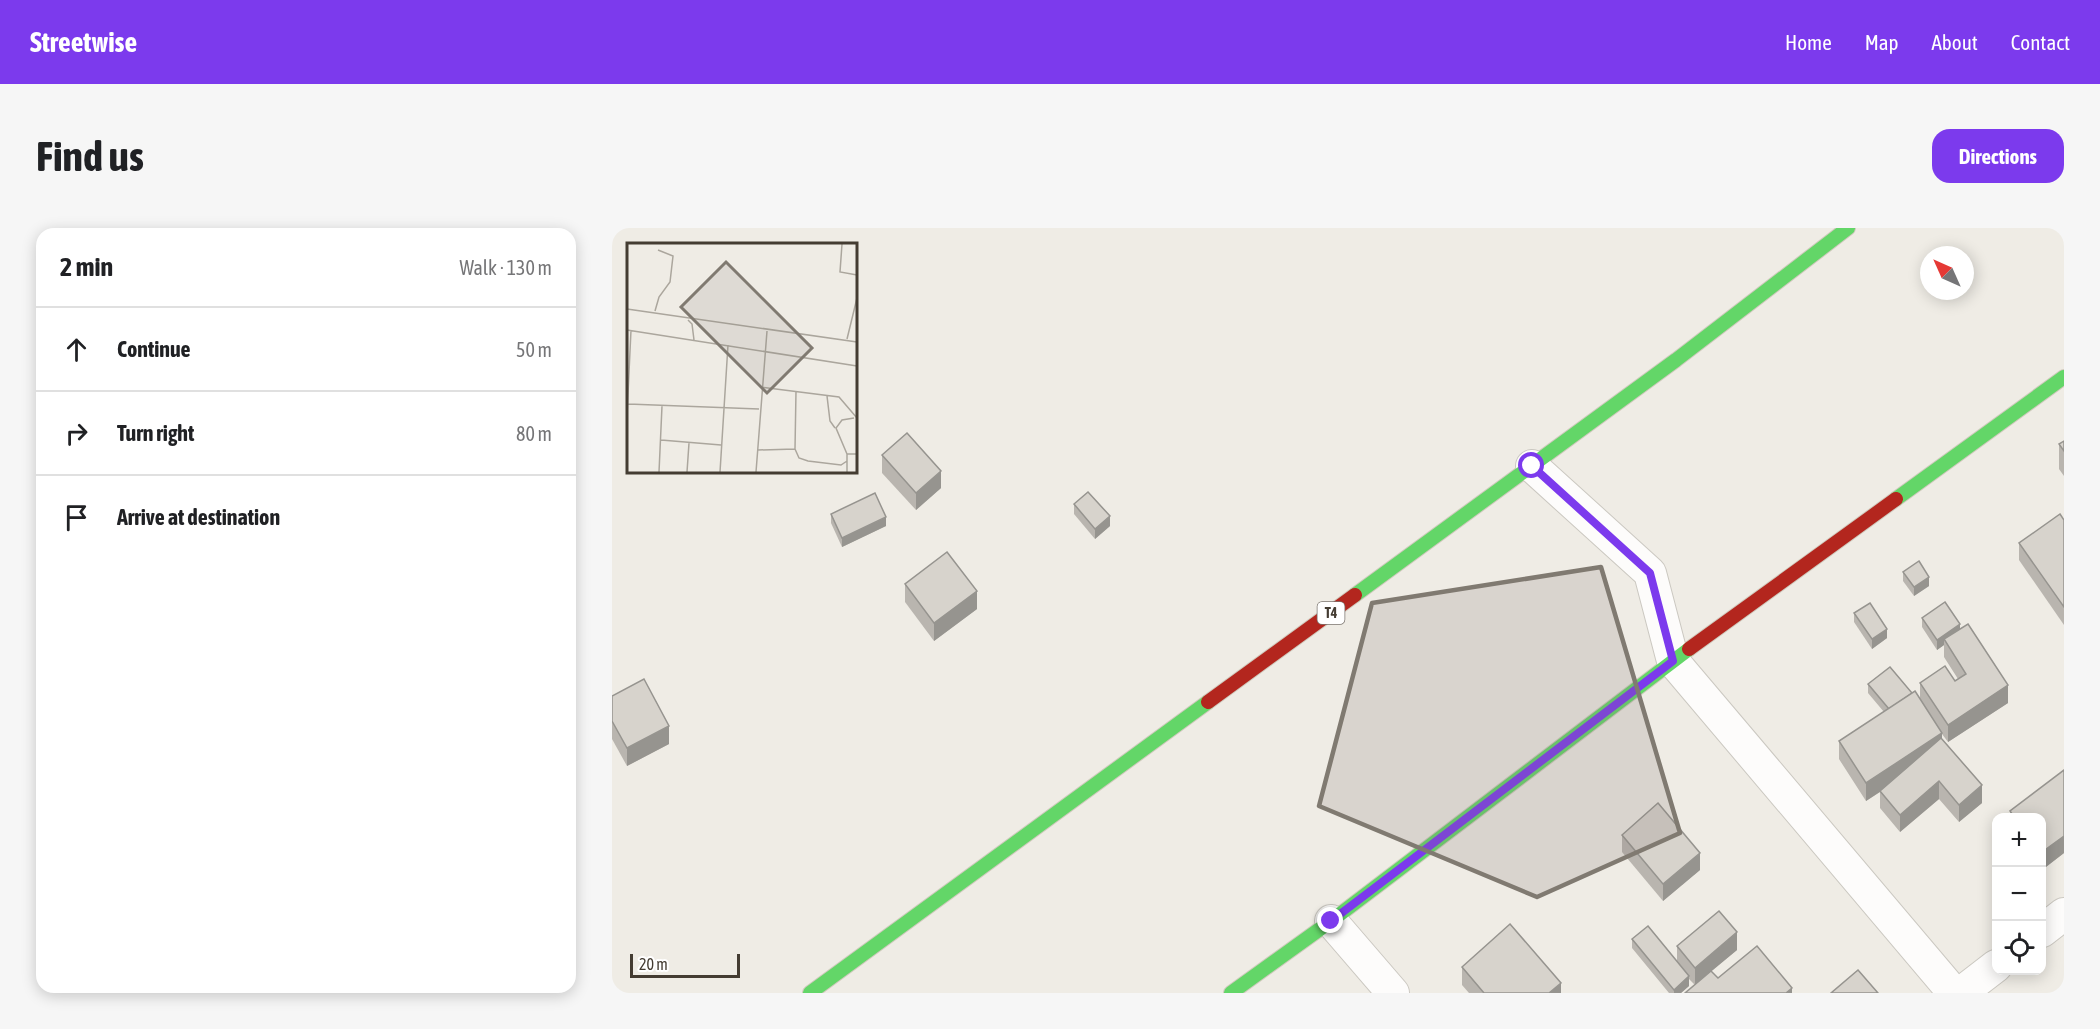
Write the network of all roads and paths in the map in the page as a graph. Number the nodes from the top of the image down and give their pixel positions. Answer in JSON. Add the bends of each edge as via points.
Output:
{"nodes":[{"id":1,"x":1848,"y":228,"type":"edge"},
{"id":2,"x":2064,"y":377,"type":"edge"},
{"id":3,"x":1532,"y":466,"type":"junction"},
{"id":4,"x":1673,"y":661,"type":"junction"},
{"id":5,"x":2064,"y":914,"type":"edge"},
{"id":6,"x":1331,"y":921,"type":"junction"},
{"id":7,"x":2046,"y":928,"type":"edge"},
{"id":8,"x":1992,"y":969,"type":"edge"},
{"id":9,"x":810,"y":993,"type":"edge"},
{"id":10,"x":1231,"y":993,"type":"edge"},
{"id":11,"x":1393,"y":993,"type":"edge"},
{"id":12,"x":1954,"y":993,"type":"edge"},
{"id":13,"x":1961,"y":993,"type":"edge"}],
"edges":[{"from":1,"to":3,"type":"main road","number":"T4"},
{"from":2,"to":4,"type":"main road"},
{"from":3,"to":4,"type":"street","via":[[1650,573]]},
{"from":3,"to":9,"type":"main road","number":"T4"},
{"from":4,"to":6,"type":"main road"},
{"from":4,"to":12,"type":"street"},
{"from":5,"to":7,"type":"street"},
{"from":6,"to":10,"type":"main road"},
{"from":6,"to":11,"type":"street"},
{"from":8,"to":13,"type":"street"}]}
